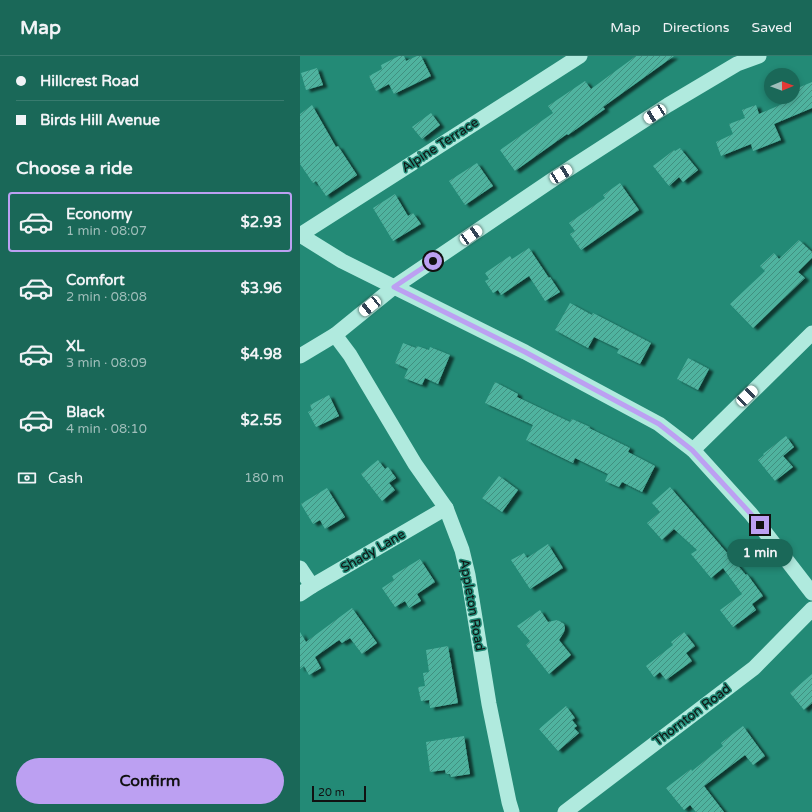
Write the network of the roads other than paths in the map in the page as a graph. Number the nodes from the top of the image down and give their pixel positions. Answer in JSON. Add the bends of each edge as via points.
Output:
{"nodes":[{"id":1,"x":580,"y":56,"type":"edge"},
{"id":2,"x":759,"y":56,"type":"edge"},
{"id":3,"x":300,"y":235,"type":"edge"},
{"id":4,"x":394,"y":287,"type":"junction"},
{"id":5,"x":812,"y":333,"type":"edge"},
{"id":6,"x":335,"y":335,"type":"junction"},
{"id":7,"x":300,"y":356,"type":"edge"},
{"id":8,"x":692,"y":450,"type":"junction"},
{"id":9,"x":446,"y":508,"type":"junction"},
{"id":10,"x":300,"y":568,"type":"edge"},
{"id":11,"x":306,"y":590,"type":"edge"},
{"id":12,"x":812,"y":593,"type":"edge"},
{"id":13,"x":812,"y":609,"type":"edge"},
{"id":14,"x":512,"y":812,"type":"edge"},
{"id":15,"x":565,"y":812,"type":"edge"}],
"edges":[{"from":1,"to":3,"type":"street","name":"Alpine Terrace"},
{"from":2,"to":4,"type":"street","via":[[737,64],[668,105]]},
{"from":3,"to":4,"type":"street","via":[[342,261]]},
{"from":4,"to":6,"type":"street"},
{"from":4,"to":8,"type":"street","via":[[525,352],[659,424]]},
{"from":5,"to":8,"type":"street"},
{"from":6,"to":7,"type":"street"},
{"from":6,"to":9,"type":"street","name":"Appleton Road","via":[[350,355],[415,464]]},
{"from":8,"to":12,"type":"street","via":[[751,514]]},
{"from":9,"to":11,"type":"street","name":"Shady Lane"},
{"from":9,"to":14,"type":"street","name":"Appleton Road","via":[[462,550],[468,575],[489,704]]},
{"from":10,"to":11,"type":"street"},
{"from":13,"to":15,"type":"street","name":"Thornton Road","via":[[754,668]]}]}
